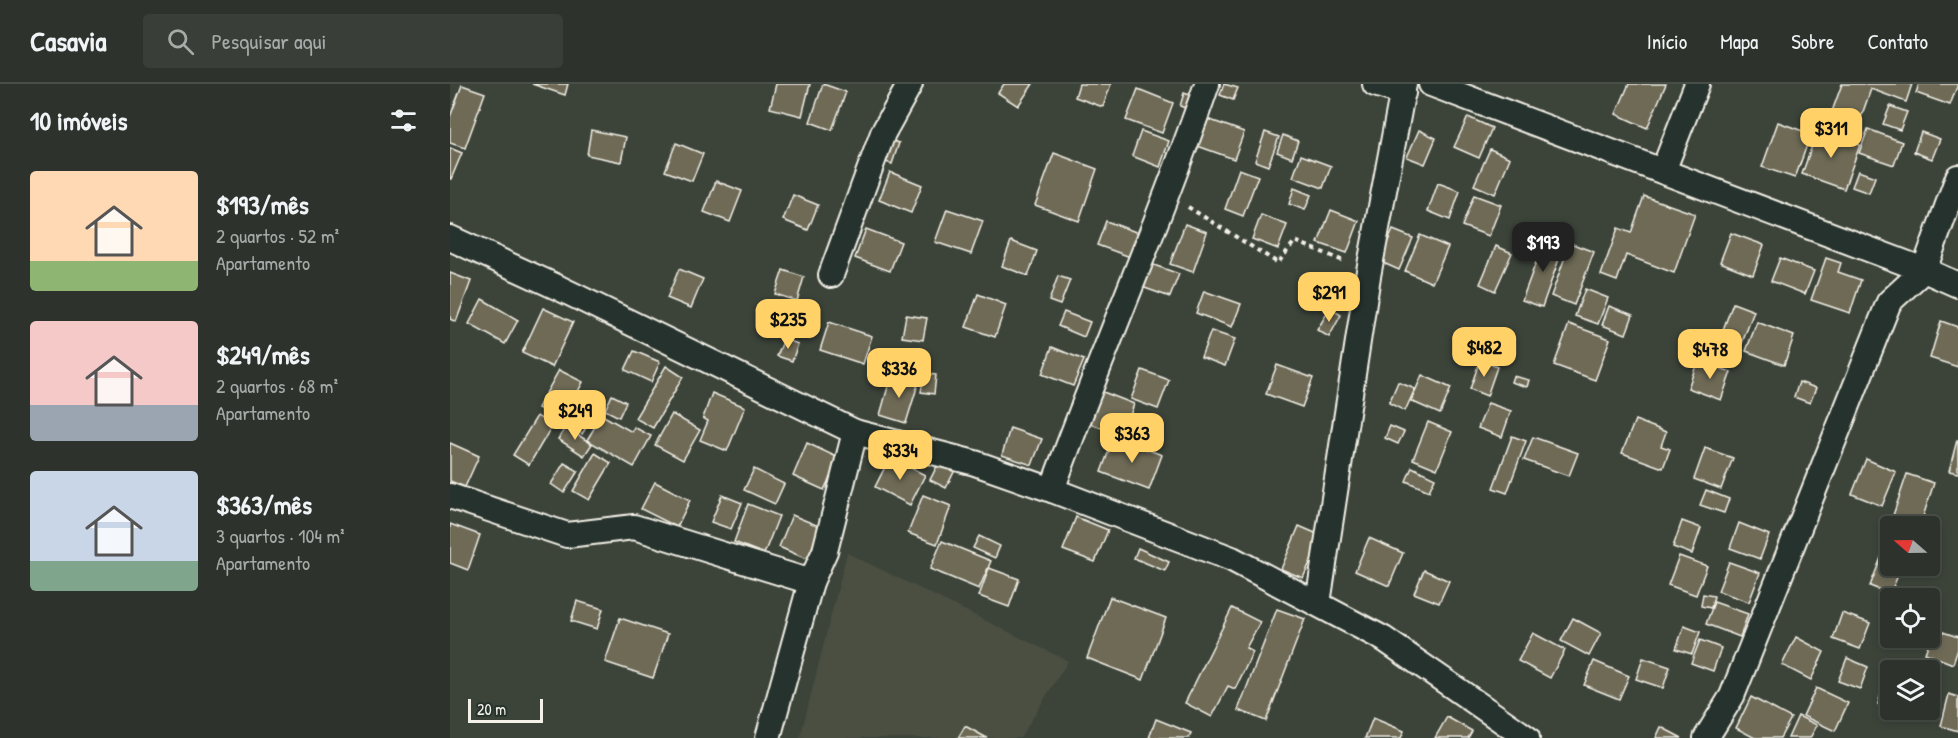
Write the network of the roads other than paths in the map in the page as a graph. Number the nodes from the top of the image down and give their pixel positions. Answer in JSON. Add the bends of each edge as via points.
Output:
{"nodes":[{"id":1,"x":1207,"y":84,"type":"edge"},
{"id":2,"x":1375,"y":84,"type":"edge"},
{"id":3,"x":1431,"y":84,"type":"edge"},
{"id":4,"x":1697,"y":84,"type":"edge"},
{"id":5,"x":901,"y":86,"type":"edge"},
{"id":6,"x":1403,"y":89,"type":"edge"},
{"id":7,"x":1664,"y":171,"type":"junction"},
{"id":8,"x":1958,"y":177,"type":"edge"},
{"id":9,"x":450,"y":238,"type":"edge"},
{"id":10,"x":1924,"y":270,"type":"junction"},
{"id":11,"x":831,"y":275,"type":"dead end"},
{"id":12,"x":1958,"y":285,"type":"edge"},
{"id":13,"x":855,"y":432,"type":"junction"},
{"id":14,"x":1052,"y":490,"type":"junction"},
{"id":15,"x":450,"y":496,"type":"edge"},
{"id":16,"x":811,"y":582,"type":"junction"},
{"id":17,"x":1289,"y":589,"type":"junction"},
{"id":18,"x":1318,"y":603,"type":"junction"},
{"id":19,"x":1360,"y":627,"type":"junction"},
{"id":20,"x":768,"y":738,"type":"edge"},
{"id":21,"x":1527,"y":738,"type":"edge"},
{"id":22,"x":1706,"y":738,"type":"edge"}],
"edges":[{"from":1,"to":14,"type":"street"},
{"from":2,"to":6,"type":"street"},
{"from":3,"to":7,"type":"street"},
{"from":4,"to":7,"type":"street"},
{"from":5,"to":11,"type":"street"},
{"from":6,"to":18,"type":"street","via":[[1369,272]]},
{"from":7,"to":10,"type":"street"},
{"from":8,"to":10,"type":"street"},
{"from":9,"to":13,"type":"street"},
{"from":10,"to":12,"type":"street"},
{"from":10,"to":22,"type":"street","via":[[1890,302],[1732,696]]},
{"from":13,"to":14,"type":"street","via":[[975,463]]},
{"from":13,"to":16,"type":"street","via":[[825,551]]},
{"from":14,"to":17,"type":"street","via":[[1232,559]]},
{"from":15,"to":16,"type":"street","via":[[567,535],[634,526]]},
{"from":16,"to":20,"type":"street"},
{"from":17,"to":18,"type":"street"},
{"from":17,"to":19,"type":"street"},
{"from":18,"to":19,"type":"street"},
{"from":19,"to":21,"type":"street","via":[[1384,639]]}]}
